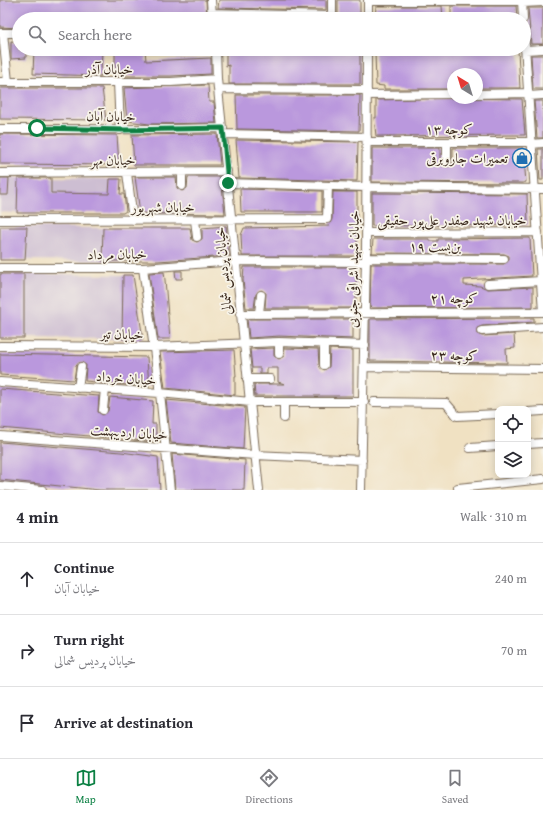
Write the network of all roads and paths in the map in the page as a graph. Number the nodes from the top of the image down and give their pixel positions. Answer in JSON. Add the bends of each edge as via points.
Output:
{"nodes":[{"id":1,"x":211,"y":0,"type":"edge"},
{"id":2,"x":332,"y":0,"type":"edge"},
{"id":3,"x":368,"y":1,"type":"edge"},
{"id":4,"x":522,"y":1,"type":"edge"},
{"id":5,"x":543,"y":2,"type":"edge"},
{"id":6,"x":212,"y":12,"type":"edge"},
{"id":7,"x":332,"y":12,"type":"edge"},
{"id":8,"x":368,"y":12,"type":"edge"},
{"id":9,"x":523,"y":12,"type":"edge"},
{"id":10,"x":1,"y":33,"type":"edge"},
{"id":11,"x":12,"y":33,"type":"edge"},
{"id":12,"x":531,"y":48,"type":"edge"},
{"id":13,"x":543,"y":49,"type":"edge"},
{"id":14,"x":216,"y":56,"type":"edge"},
{"id":15,"x":367,"y":56,"type":"edge"},
{"id":16,"x":526,"y":56,"type":"edge"},
{"id":17,"x":217,"y":79,"type":"junction"},
{"id":18,"x":4,"y":82,"type":"edge"},
{"id":19,"x":118,"y":82,"type":"junction"},
{"id":20,"x":219,"y":89,"type":"junction"},
{"id":21,"x":367,"y":93,"type":"junction"},
{"id":22,"x":447,"y":94,"type":"edge"},
{"id":23,"x":483,"y":94,"type":"edge"},
{"id":24,"x":528,"y":95,"type":"junction"},
{"id":25,"x":543,"y":95,"type":"edge"},
{"id":26,"x":0,"y":128,"type":"edge"},
{"id":27,"x":120,"y":130,"type":"junction"},
{"id":28,"x":223,"y":131,"type":"junction"},
{"id":29,"x":300,"y":136,"type":"joint"},
{"id":30,"x":367,"y":140,"type":"junction"},
{"id":31,"x":447,"y":142,"type":"junction"},
{"id":32,"x":532,"y":143,"type":"junction"},
{"id":33,"x":543,"y":143,"type":"edge"},
{"id":34,"x":447,"y":162,"type":"dead end"},
{"id":35,"x":226,"y":171,"type":"junction"},
{"id":36,"x":182,"y":172,"type":"junction"},
{"id":37,"x":126,"y":173,"type":"junction"},
{"id":38,"x":0,"y":174,"type":"edge"},
{"id":39,"x":228,"y":183,"type":"junction"},
{"id":40,"x":182,"y":186,"type":"dead end"},
{"id":41,"x":328,"y":186,"type":"junction"},
{"id":42,"x":366,"y":187,"type":"junction"},
{"id":43,"x":539,"y":189,"type":"edge"},
{"id":44,"x":0,"y":220,"type":"edge"},
{"id":45,"x":134,"y":220,"type":"junction"},
{"id":46,"x":195,"y":220,"type":"junction"},
{"id":47,"x":232,"y":220,"type":"junction"},
{"id":48,"x":366,"y":233,"type":"junction"},
{"id":49,"x":540,"y":233,"type":"edge"},
{"id":50,"x":197,"y":237,"type":"dead end"},
{"id":51,"x":504,"y":259,"type":"dead end"},
{"id":52,"x":366,"y":260,"type":"junction"},
{"id":53,"x":235,"y":261,"type":"junction"},
{"id":54,"x":308,"y":262,"type":"joint"},
{"id":55,"x":0,"y":268,"type":"edge"},
{"id":56,"x":143,"y":268,"type":"junction"},
{"id":57,"x":542,"y":282,"type":"edge"},
{"id":58,"x":488,"y":284,"type":"dead end"},
{"id":59,"x":261,"y":295,"type":"dead end"},
{"id":60,"x":365,"y":312,"type":"junction"},
{"id":61,"x":543,"y":312,"type":"edge"},
{"id":62,"x":259,"y":313,"type":"junction"},
{"id":63,"x":240,"y":314,"type":"junction"},
{"id":64,"x":543,"y":328,"type":"edge"},
{"id":65,"x":482,"y":331,"type":"dead end"},
{"id":66,"x":279,"y":342,"type":"junction"},
{"id":67,"x":243,"y":343,"type":"junction"},
{"id":68,"x":324,"y":344,"type":"junction"},
{"id":69,"x":365,"y":345,"type":"junction"},
{"id":70,"x":0,"y":346,"type":"edge"},
{"id":71,"x":154,"y":347,"type":"junction"},
{"id":72,"x":279,"y":354,"type":"dead end"},
{"id":73,"x":324,"y":365,"type":"dead end"},
{"id":74,"x":81,"y":367,"type":"dead end"},
{"id":75,"x":365,"y":367,"type":"junction"},
{"id":76,"x":543,"y":369,"type":"edge"},
{"id":77,"x":247,"y":379,"type":"junction"},
{"id":78,"x":270,"y":379,"type":"dead end"},
{"id":79,"x":0,"y":382,"type":"edge"},
{"id":80,"x":78,"y":388,"type":"junction"},
{"id":81,"x":105,"y":389,"type":"junction"},
{"id":82,"x":160,"y":393,"type":"junction"},
{"id":83,"x":250,"y":402,"type":"junction"},
{"id":84,"x":284,"y":402,"type":"junction"},
{"id":85,"x":364,"y":402,"type":"junction"},
{"id":86,"x":374,"y":402,"type":"dead end"},
{"id":87,"x":104,"y":410,"type":"dead end"},
{"id":88,"x":543,"y":411,"type":"edge"},
{"id":89,"x":531,"y":412,"type":"edge"},
{"id":90,"x":495,"y":414,"type":"edge"},
{"id":91,"x":284,"y":418,"type":"dead end"},
{"id":92,"x":0,"y":436,"type":"edge"},
{"id":93,"x":543,"y":443,"type":"edge"},
{"id":94,"x":531,"y":444,"type":"edge"},
{"id":95,"x":495,"y":446,"type":"edge"},
{"id":96,"x":166,"y":447,"type":"junction"},
{"id":97,"x":470,"y":448,"type":"dead end"},
{"id":98,"x":255,"y":455,"type":"junction"},
{"id":99,"x":362,"y":460,"type":"junction"},
{"id":100,"x":543,"y":479,"type":"edge"},
{"id":101,"x":0,"y":486,"type":"edge"},
{"id":102,"x":458,"y":488,"type":"dead end"},
{"id":103,"x":42,"y":490,"type":"edge"},
{"id":104,"x":170,"y":490,"type":"edge"},
{"id":105,"x":259,"y":490,"type":"edge"},
{"id":106,"x":361,"y":490,"type":"edge"}],
"edges":[{"from":1,"to":6,"type":"street"},
{"from":2,"to":7,"type":"street"},
{"from":3,"to":4,"type":"street"},
{"from":3,"to":8,"type":"street"},
{"from":4,"to":5,"type":"street"},
{"from":4,"to":9,"type":"street"},
{"from":10,"to":11,"type":"street"},
{"from":10,"to":18,"type":"street"},
{"from":12,"to":13,"type":"street"},
{"from":14,"to":17,"type":"street","name":"خیابان پردیس شمالی"},
{"from":15,"to":21,"type":"street","name":"خیابان شهید اشراقی جنوبی"},
{"from":16,"to":24,"type":"street"},
{"from":17,"to":19,"type":"street","name":"خیابان آذر"},
{"from":17,"to":20,"type":"street","name":"خیابان پردیس شمالی"},
{"from":18,"to":19,"type":"street","name":"خیابان آذر"},
{"from":19,"to":27,"type":"street"},
{"from":20,"to":21,"type":"street"},
{"from":20,"to":28,"type":"street","name":"خیابان پردیس شمالی"},
{"from":21,"to":22,"type":"street"},
{"from":21,"to":30,"type":"street","name":"خیابان شهید اشراقی جنوبی"},
{"from":23,"to":24,"type":"street"},
{"from":24,"to":25,"type":"street"},
{"from":24,"to":32,"type":"street"},
{"from":26,"to":27,"type":"street","name":"خیابان آبان"},
{"from":27,"to":28,"type":"street","name":"خیابان آبان"},
{"from":28,"to":29,"type":"street","name":"خیابان آبان"},
{"from":28,"to":35,"type":"street","name":"خیابان پردیس شمالی"},
{"from":29,"to":30,"type":"street","name":"کوچه ۱۳"},
{"from":30,"to":31,"type":"street","name":"کوچه ۱۳"},
{"from":30,"to":42,"type":"street","name":"خیابان شهید اشراقی جنوبی"},
{"from":31,"to":32,"type":"street","name":"کوچه ۱۳"},
{"from":31,"to":34,"type":"street"},
{"from":32,"to":33,"type":"street","name":"کوچه ۱۳"},
{"from":32,"to":43,"type":"street"},
{"from":35,"to":36,"type":"street","name":"خیابان مهر"},
{"from":35,"to":39,"type":"street","name":"خیابان پردیس شمالی"},
{"from":36,"to":37,"type":"street","name":"خیابان مهر"},
{"from":36,"to":40,"type":"street"},
{"from":37,"to":38,"type":"street","name":"خیابان مهر"},
{"from":37,"to":45,"type":"street"},
{"from":39,"to":41,"type":"street"},
{"from":39,"to":47,"type":"street","name":"خیابان پردیس شمالی"},
{"from":41,"to":42,"type":"street"},
{"from":41,"to":47,"type":"street","name":"خیابان شهریور","via":[[327,219]]},
{"from":42,"to":43,"type":"street"},
{"from":42,"to":48,"type":"street","name":"خیابان شهید اشراقی جنوبی"},
{"from":43,"to":49,"type":"street"},
{"from":44,"to":45,"type":"street","name":"خیابان شهریور"},
{"from":45,"to":46,"type":"street","name":"خیابان شهریور"},
{"from":46,"to":47,"type":"street","name":"خیابان شهریور"},
{"from":46,"to":50,"type":"street"},
{"from":47,"to":53,"type":"street","name":"خیابان پردیس شمالی"},
{"from":48,"to":49,"type":"street","name":"خیابان شهید صفدر علی‌پور حقیقی"},
{"from":48,"to":52,"type":"street","name":"خیابان شهید اشراقی جنوبی"},
{"from":49,"to":57,"type":"street"},
{"from":51,"to":52,"type":"street","name":"بن‌بست ۱۹"},
{"from":52,"to":54,"type":"street","name":"بن‌بست ۱۹"},
{"from":52,"to":60,"type":"street","name":"خیابان شهید اشراقی جنوبی"},
{"from":53,"to":54,"type":"street","name":"خیابان مرداد"},
{"from":53,"to":56,"type":"street","name":"خیابان مرداد"},
{"from":53,"to":63,"type":"street","name":"خیابان پردیس شمالی"},
{"from":55,"to":56,"type":"street","name":"خیابان مرداد"},
{"from":56,"to":71,"type":"street"},
{"from":57,"to":58,"type":"street"},
{"from":57,"to":61,"type":"street"},
{"from":59,"to":62,"type":"street"},
{"from":60,"to":61,"type":"street","name":"کوچه ۲۱"},
{"from":60,"to":62,"type":"street","name":"کوچه ۲۱"},
{"from":60,"to":69,"type":"street","name":"خیابان شهید اشراقی جنوبی"},
{"from":62,"to":63,"type":"street","name":"کوچه ۲۱"},
{"from":63,"to":67,"type":"street","name":"خیابان پردیس شمالی"},
{"from":64,"to":65,"type":"street"},
{"from":66,"to":67,"type":"street","name":"خیابان تیر"},
{"from":66,"to":68,"type":"street","name":"خیابان تیر"},
{"from":66,"to":72,"type":"street"},
{"from":67,"to":71,"type":"street","name":"خیابان تیر"},
{"from":67,"to":77,"type":"street","name":"خیابان پردیس شمالی"},
{"from":68,"to":69,"type":"street","name":"خیابان تیر"},
{"from":68,"to":73,"type":"street"},
{"from":69,"to":75,"type":"street","name":"خیابان شهید اشراقی جنوبی"},
{"from":70,"to":71,"type":"street","name":"خیابان تیر"},
{"from":71,"to":82,"type":"street"},
{"from":74,"to":80,"type":"street"},
{"from":75,"to":76,"type":"street","name":"کوچه ۲۳"},
{"from":75,"to":85,"type":"street","name":"خیابان شهید اشراقی جنوبی"},
{"from":77,"to":78,"type":"street"},
{"from":77,"to":83,"type":"street","name":"خیابان پردیس شمالی"},
{"from":79,"to":80,"type":"street","name":"خیابان خرداد"},
{"from":80,"to":81,"type":"street","name":"خیابان خرداد"},
{"from":81,"to":82,"type":"street","name":"خیابان خرداد"},
{"from":81,"to":87,"type":"street"},
{"from":82,"to":83,"type":"street","name":"خیابان خرداد"},
{"from":82,"to":96,"type":"street"},
{"from":83,"to":84,"type":"street","name":"خیابان خرداد"},
{"from":83,"to":98,"type":"street","name":"خیابان پردیس شمالی"},
{"from":84,"to":85,"type":"street","name":"خیابان خرداد"},
{"from":84,"to":91,"type":"street"},
{"from":85,"to":99,"type":"street","name":"خیابان شهید اشراقی جنوبی"},
{"from":86,"to":90,"type":"street","via":[[446,403],[457,416]]},
{"from":88,"to":89,"type":"street"},
{"from":92,"to":96,"type":"street","name":"خیابان اردیبهشت"},
{"from":93,"to":94,"type":"street"},
{"from":95,"to":97,"type":"street"},
{"from":96,"to":98,"type":"street","name":"خیابان اردیبهشت"},
{"from":96,"to":104,"type":"street"},
{"from":98,"to":99,"type":"street","name":"خیابان اردیبهشت"},
{"from":98,"to":105,"type":"street","name":"خیابان پردیس شمالی"},
{"from":99,"to":106,"type":"street","name":"خیابان شهید اشراقی جنوبی"},
{"from":100,"to":102,"type":"street"},
{"from":101,"to":103,"type":"street"}]}
